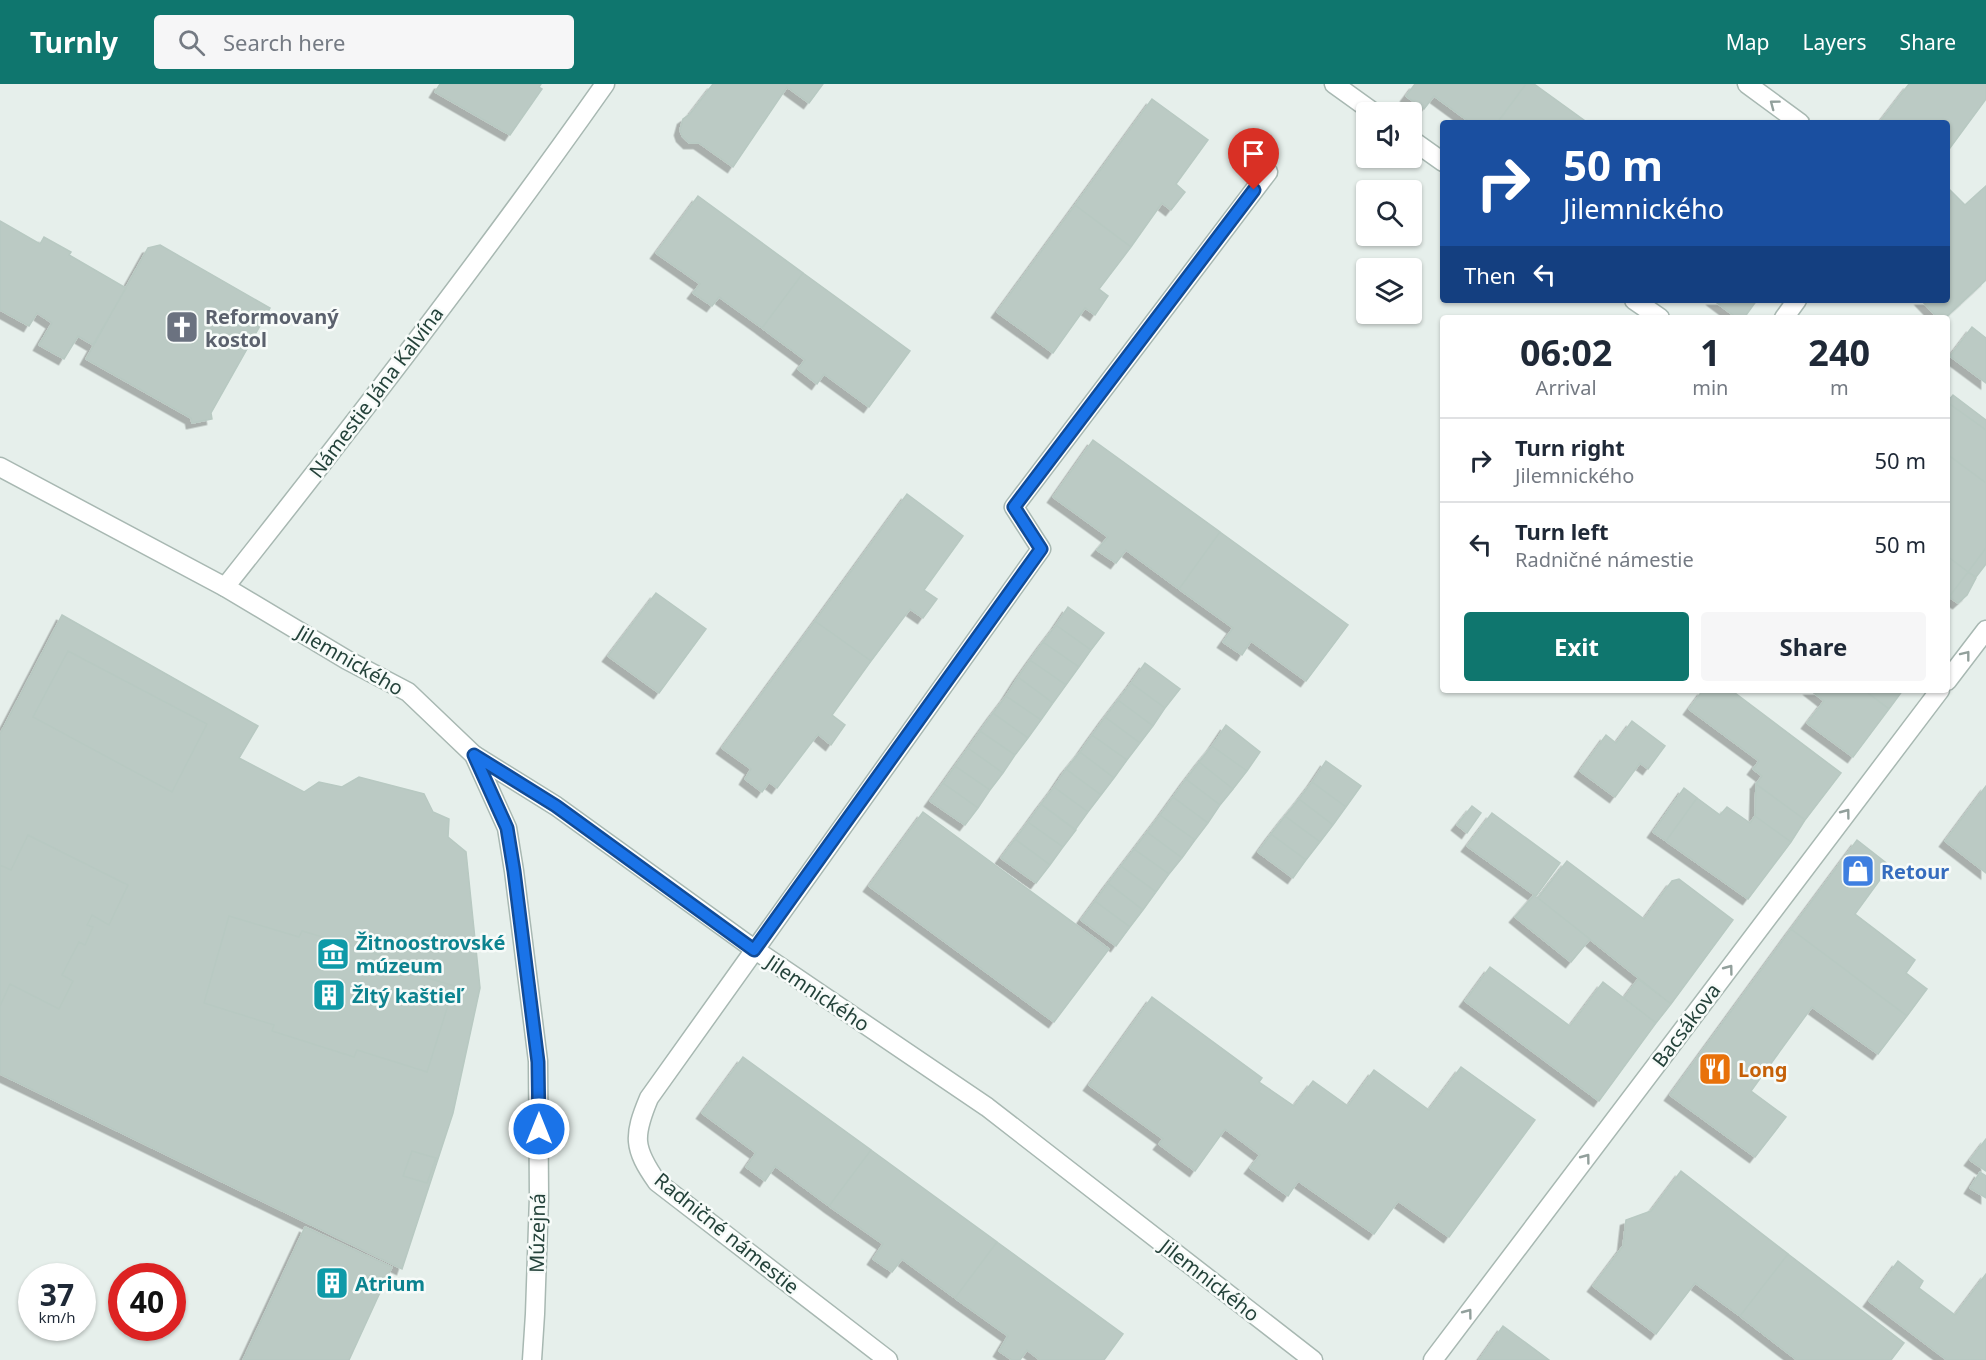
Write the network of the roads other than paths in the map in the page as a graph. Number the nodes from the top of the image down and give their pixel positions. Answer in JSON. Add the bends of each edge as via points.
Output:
{"nodes":[{"id":1,"x":605,"y":84,"type":"edge"},
{"id":2,"x":1334,"y":84,"type":"edge"},
{"id":3,"x":1748,"y":84,"type":"edge"},
{"id":4,"x":1359,"y":102,"type":"edge"},
{"id":5,"x":1796,"y":120,"type":"edge"},
{"id":6,"x":1422,"y":147,"type":"edge"},
{"id":7,"x":1440,"y":160,"type":"edge"},
{"id":8,"x":1268,"y":172,"type":"dead end"},
{"id":9,"x":1639,"y":303,"type":"edge"},
{"id":10,"x":1656,"y":315,"type":"edge"},
{"id":11,"x":0,"y":467,"type":"edge"},
{"id":12,"x":225,"y":586,"type":"junction"},
{"id":13,"x":1986,"y":630,"type":"edge"},
{"id":14,"x":1950,"y":677,"type":"edge"},
{"id":15,"x":1938,"y":693,"type":"edge"},
{"id":16,"x":474,"y":755,"type":"junction"},
{"id":17,"x":754,"y":950,"type":"junction"},
{"id":18,"x":532,"y":1360,"type":"edge"},
{"id":19,"x":888,"y":1360,"type":"edge"},
{"id":20,"x":1313,"y":1360,"type":"edge"},
{"id":21,"x":1433,"y":1360,"type":"edge"}],
"edges":[{"from":1,"to":12,"type":"street","name":"Námestie Jána Kalvína","via":[[526,196]]},
{"from":2,"to":4,"type":"street"},
{"from":5,"to":3,"type":"street","one_way":true},
{"from":6,"to":7,"type":"street"},
{"from":8,"to":17,"type":"street","name":"Radničné námestie","via":[[1014,507],[1041,549]]},
{"from":9,"to":10,"type":"street"},
{"from":11,"to":12,"type":"street","name":"Jilemnického"},
{"from":12,"to":16,"type":"street","name":"Jilemnického","via":[[408,692]]},
{"from":14,"to":13,"type":"street","one_way":true},
{"from":21,"to":15,"type":"street","name":"Bacsákova","one_way":true},
{"from":16,"to":17,"type":"street","name":"Jilemnického","via":[[556,806]]},
{"from":16,"to":18,"type":"street","name":"Múzejná","via":[[507,828],[538,1062],[539,1197]]},
{"from":17,"to":19,"type":"street","name":"Radničné námestie","via":[[649,1098],[637,1137],[642,1160],[657,1182]]},
{"from":17,"to":20,"type":"street","name":"Jilemnického","via":[[987,1107]]}]}
